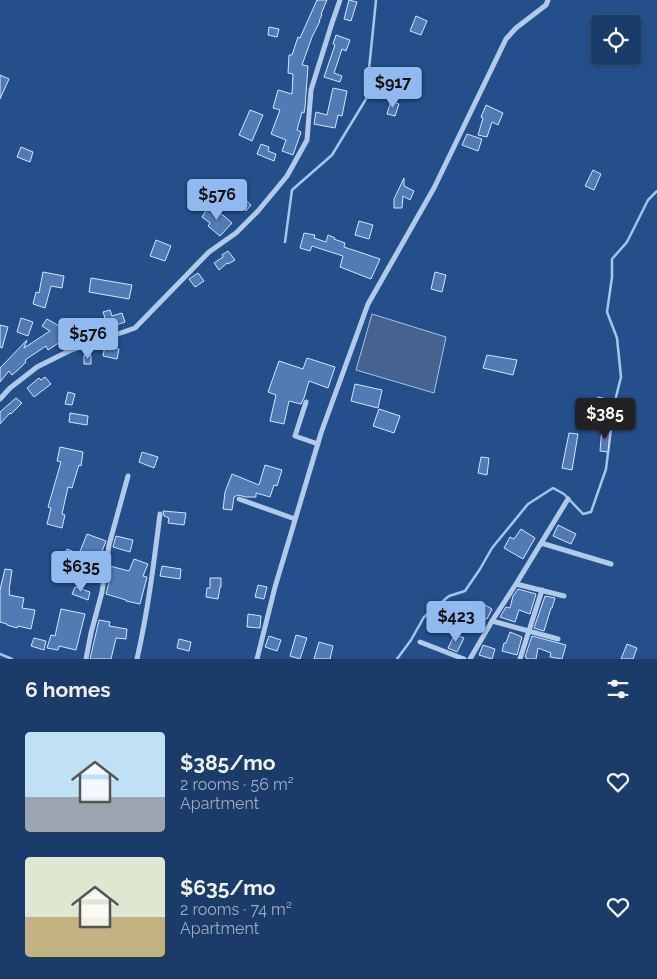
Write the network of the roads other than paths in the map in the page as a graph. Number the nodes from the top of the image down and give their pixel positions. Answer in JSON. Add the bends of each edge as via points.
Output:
{"nodes":[{"id":1,"x":340,"y":0,"type":"edge"},
{"id":2,"x":548,"y":0,"type":"edge"},
{"id":3,"x":334,"y":377,"type":"dead end"},
{"id":4,"x":341,"y":379,"type":"junction"},
{"id":5,"x":0,"y":399,"type":"edge"},
{"id":6,"x":306,"y":402,"type":"dead end"},
{"id":7,"x":318,"y":444,"type":"junction"},
{"id":8,"x":128,"y":476,"type":"dead end"},
{"id":9,"x":239,"y":499,"type":"dead end"},
{"id":10,"x":568,"y":499,"type":"dead end"},
{"id":11,"x":160,"y":514,"type":"dead end"},
{"id":12,"x":296,"y":519,"type":"junction"},
{"id":13,"x":541,"y":543,"type":"junction"},
{"id":14,"x":611,"y":564,"type":"dead end"},
{"id":15,"x":516,"y":584,"type":"junction"},
{"id":16,"x":542,"y":590,"type":"junction"},
{"id":17,"x":564,"y":596,"type":"dead end"},
{"id":18,"x":492,"y":621,"type":"junction"},
{"id":19,"x":530,"y":631,"type":"junction"},
{"id":20,"x":558,"y":639,"type":"dead end"},
{"id":21,"x":420,"y":642,"type":"dead end"},
{"id":22,"x":86,"y":659,"type":"edge"},
{"id":23,"x":138,"y":659,"type":"edge"},
{"id":24,"x":257,"y":659,"type":"edge"},
{"id":25,"x":464,"y":659,"type":"edge"},
{"id":26,"x":470,"y":659,"type":"edge"},
{"id":27,"x":520,"y":659,"type":"edge"}],
"edges":[{"from":1,"to":5,"type":"street","via":[[310,90],[307,140],[287,176],[258,211],[210,252],[135,328],[69,351],[37,367]]},
{"from":2,"to":4,"type":"street","via":[[506,39],[434,188],[368,304]]},
{"from":3,"to":4,"type":"street"},
{"from":4,"to":7,"type":"street"},
{"from":6,"to":7,"type":"street","via":[[295,436]]},
{"from":7,"to":12,"type":"street"},
{"from":8,"to":22,"type":"street"},
{"from":9,"to":12,"type":"street"},
{"from":10,"to":13,"type":"street"},
{"from":11,"to":23,"type":"street"},
{"from":12,"to":24,"type":"street"},
{"from":13,"to":14,"type":"street"},
{"from":13,"to":15,"type":"street"},
{"from":15,"to":16,"type":"street"},
{"from":15,"to":18,"type":"street"},
{"from":16,"to":17,"type":"street"},
{"from":16,"to":19,"type":"street"},
{"from":18,"to":19,"type":"street"},
{"from":18,"to":26,"type":"street"},
{"from":19,"to":20,"type":"street"},
{"from":19,"to":27,"type":"street"},
{"from":21,"to":25,"type":"street"}]}
